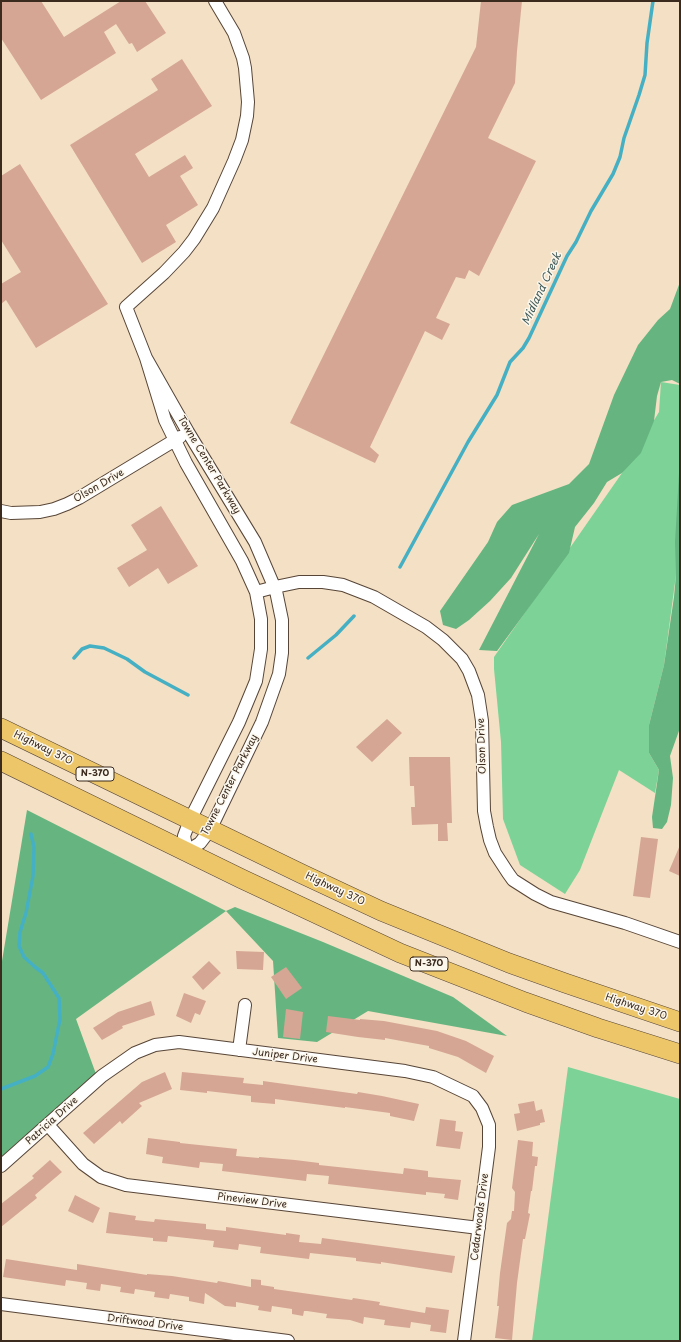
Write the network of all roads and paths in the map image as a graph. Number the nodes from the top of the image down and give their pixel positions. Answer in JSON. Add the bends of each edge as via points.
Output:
{"nodes":[{"id":1,"x":215,"y":1,"type":"edge"},
{"id":2,"x":146,"y":358,"type":"junction"},
{"id":3,"x":188,"y":432,"type":"junction"},
{"id":4,"x":174,"y":440,"type":"junction"},
{"id":5,"x":1,"y":512,"type":"edge"},
{"id":6,"x":275,"y":587,"type":"junction"},
{"id":7,"x":256,"y":592,"type":"junction"},
{"id":8,"x":1,"y":728,"type":"edge"},
{"id":9,"x":1,"y":761,"type":"edge"},
{"id":10,"x":190,"y":820,"type":"junction"},
{"id":11,"x":210,"y":830,"type":"junction"},
{"id":12,"x":187,"y":851,"type":"junction"},
{"id":13,"x":680,"y":942,"type":"edge"},
{"id":14,"x":245,"y":1005,"type":"dead end"},
{"id":15,"x":680,"y":1022,"type":"edge"},
{"id":16,"x":239,"y":1050,"type":"junction"},
{"id":17,"x":680,"y":1054,"type":"edge"},
{"id":18,"x":102,"y":1076,"type":"joint"},
{"id":19,"x":472,"y":1096,"type":"joint"},
{"id":20,"x":48,"y":1125,"type":"junction"},
{"id":21,"x":1,"y":1166,"type":"edge"},
{"id":22,"x":478,"y":1228,"type":"junction"},
{"id":23,"x":1,"y":1304,"type":"edge"},
{"id":24,"x":288,"y":1341,"type":"edge"},
{"id":25,"x":464,"y":1341,"type":"edge"}],
"edges":[{"from":1,"to":2,"type":"street","name":"Towne Center Parkway","via":[[234,33],[243,58],[248,90],[247,116],[234,162],[205,223],[175,262],[126,307]]},
{"from":2,"to":3,"type":"street","name":"Towne Center Parkway"},
{"from":2,"to":4,"type":"street","name":"Towne Center Parkway","via":[[161,409]]},
{"from":3,"to":4,"type":"street","name":"Olson Drive"},
{"from":3,"to":6,"type":"street","name":"Towne Center Parkway","via":[[256,542]]},
{"from":4,"to":5,"type":"street","name":"Olson Drive","via":[[79,498],[54,510]]},
{"from":4,"to":7,"type":"street","name":"Towne Center Parkway","via":[[242,561]]},
{"from":6,"to":7,"type":"street","name":"Olson Drive"},
{"from":6,"to":11,"type":"street","name":"Towne Center Parkway","via":[[282,620],[279,674],[262,722]]},
{"from":6,"to":13,"type":"street","name":"Olson Drive","via":[[312,582],[343,585],[374,597],[426,627],[443,640],[462,659],[478,695],[482,721],[484,811],[487,827],[495,853],[513,880],[551,902]]},
{"from":7,"to":10,"type":"street","name":"Towne Center Parkway","via":[[261,632],[260,663],[256,681],[240,722]]},
{"from":8,"to":10,"type":"highway","name":"Highway 370","number":"N-370"},
{"from":9,"to":12,"type":"highway","number":"N-370"},
{"from":10,"to":11,"type":"highway","name":"Highway 370","number":"N-370"},
{"from":10,"to":12,"type":"street","name":"Towne Center Parkway","via":[[184,836]]},
{"from":11,"to":12,"type":"street","name":"Towne Center Parkway","via":[[200,843]]},
{"from":11,"to":15,"type":"highway","name":"Highway 370","number":"N-370","via":[[437,934],[558,981]]},
{"from":12,"to":17,"type":"highway","number":"N-370","via":[[400,952],[525,1002]]},
{"from":14,"to":16,"type":"street"},
{"from":16,"to":18,"type":"street","name":"Juniper Drive","via":[[179,1042],[155,1045],[135,1053]]},
{"from":16,"to":19,"type":"street","name":"Juniper Drive","via":[[433,1076]]},
{"from":18,"to":20,"type":"street","name":"Patricia Drive"},
{"from":19,"to":22,"type":"street","name":"Cedarwoods Drive","via":[[482,1108],[489,1125],[489,1147]]},
{"from":20,"to":21,"type":"street","name":"Patricia Drive"},
{"from":20,"to":22,"type":"street","name":"Pineview Drive","via":[[83,1164],[101,1177],[126,1185]]},
{"from":22,"to":25,"type":"street","name":"Cedarwoods Drive"},
{"from":23,"to":24,"type":"street","name":"Driftwood Drive"}]}
